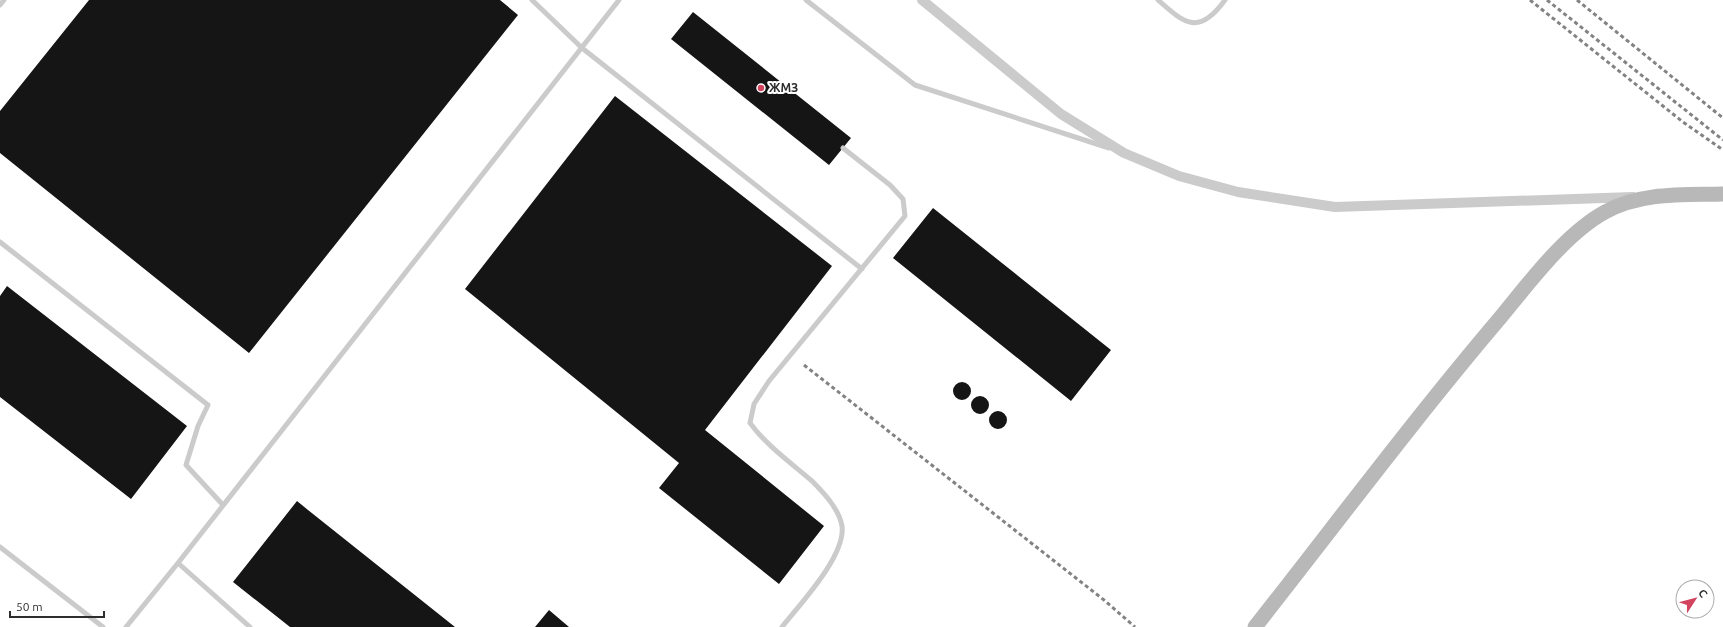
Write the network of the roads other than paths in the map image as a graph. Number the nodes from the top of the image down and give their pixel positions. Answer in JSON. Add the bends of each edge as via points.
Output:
{"nodes":[{"id":1,"x":4,"y":0,"type":"edge"},
{"id":2,"x":532,"y":0,"type":"edge"},
{"id":3,"x":619,"y":0,"type":"edge"},
{"id":4,"x":806,"y":0,"type":"edge"},
{"id":5,"x":922,"y":0,"type":"edge"},
{"id":6,"x":1158,"y":0,"type":"edge"},
{"id":7,"x":1225,"y":0,"type":"edge"},
{"id":8,"x":0,"y":5,"type":"edge"},
{"id":9,"x":582,"y":48,"type":"junction"},
{"id":10,"x":843,"y":148,"type":"dead end"},
{"id":11,"x":1124,"y":153,"type":"junction"},
{"id":12,"x":1722,"y":194,"type":"edge"},
{"id":13,"x":1663,"y":196,"type":"junction"},
{"id":14,"x":0,"y":242,"type":"edge"},
{"id":15,"x":862,"y":269,"type":"junction"},
{"id":16,"x":223,"y":505,"type":"junction"},
{"id":17,"x":0,"y":547,"type":"edge"},
{"id":18,"x":178,"y":563,"type":"junction"},
{"id":19,"x":103,"y":627,"type":"edge"},
{"id":20,"x":126,"y":627,"type":"edge"},
{"id":21,"x":250,"y":627,"type":"edge"},
{"id":22,"x":782,"y":627,"type":"edge"},
{"id":23,"x":1255,"y":627,"type":"edge"}],
"edges":[{"from":1,"to":8,"type":"lane"},
{"from":2,"to":9,"type":"lane"},
{"from":3,"to":9,"type":"lane"},
{"from":4,"to":11,"type":"lane","via":[[915,85]]},
{"from":5,"to":11,"type":"street","via":[[1061,114]]},
{"from":6,"to":7,"type":"lane","via":[[1188,24],[1196,24],[1209,17]]},
{"from":9,"to":15,"type":"lane"},
{"from":9,"to":16,"type":"lane"},
{"from":10,"to":15,"type":"lane","via":[[890,185],[903,199],[905,216]]},
{"from":11,"to":13,"type":"street","via":[[1180,176],[1238,192],[1335,207]]},
{"from":12,"to":13,"type":"main road"},
{"from":13,"to":23,"type":"main road","via":[[1642,199],[1604,212],[1587,223],[1548,262],[1461,364]]},
{"from":14,"to":16,"type":"lane","via":[[208,405],[198,426],[186,464]]},
{"from":15,"to":22,"type":"lane","via":[[769,381],[754,404],[750,423],[761,439],[813,483],[834,505],[842,527],[838,548],[820,580]]},
{"from":16,"to":18,"type":"lane"},
{"from":17,"to":19,"type":"lane"},
{"from":18,"to":20,"type":"lane"},
{"from":18,"to":21,"type":"lane"}]}
